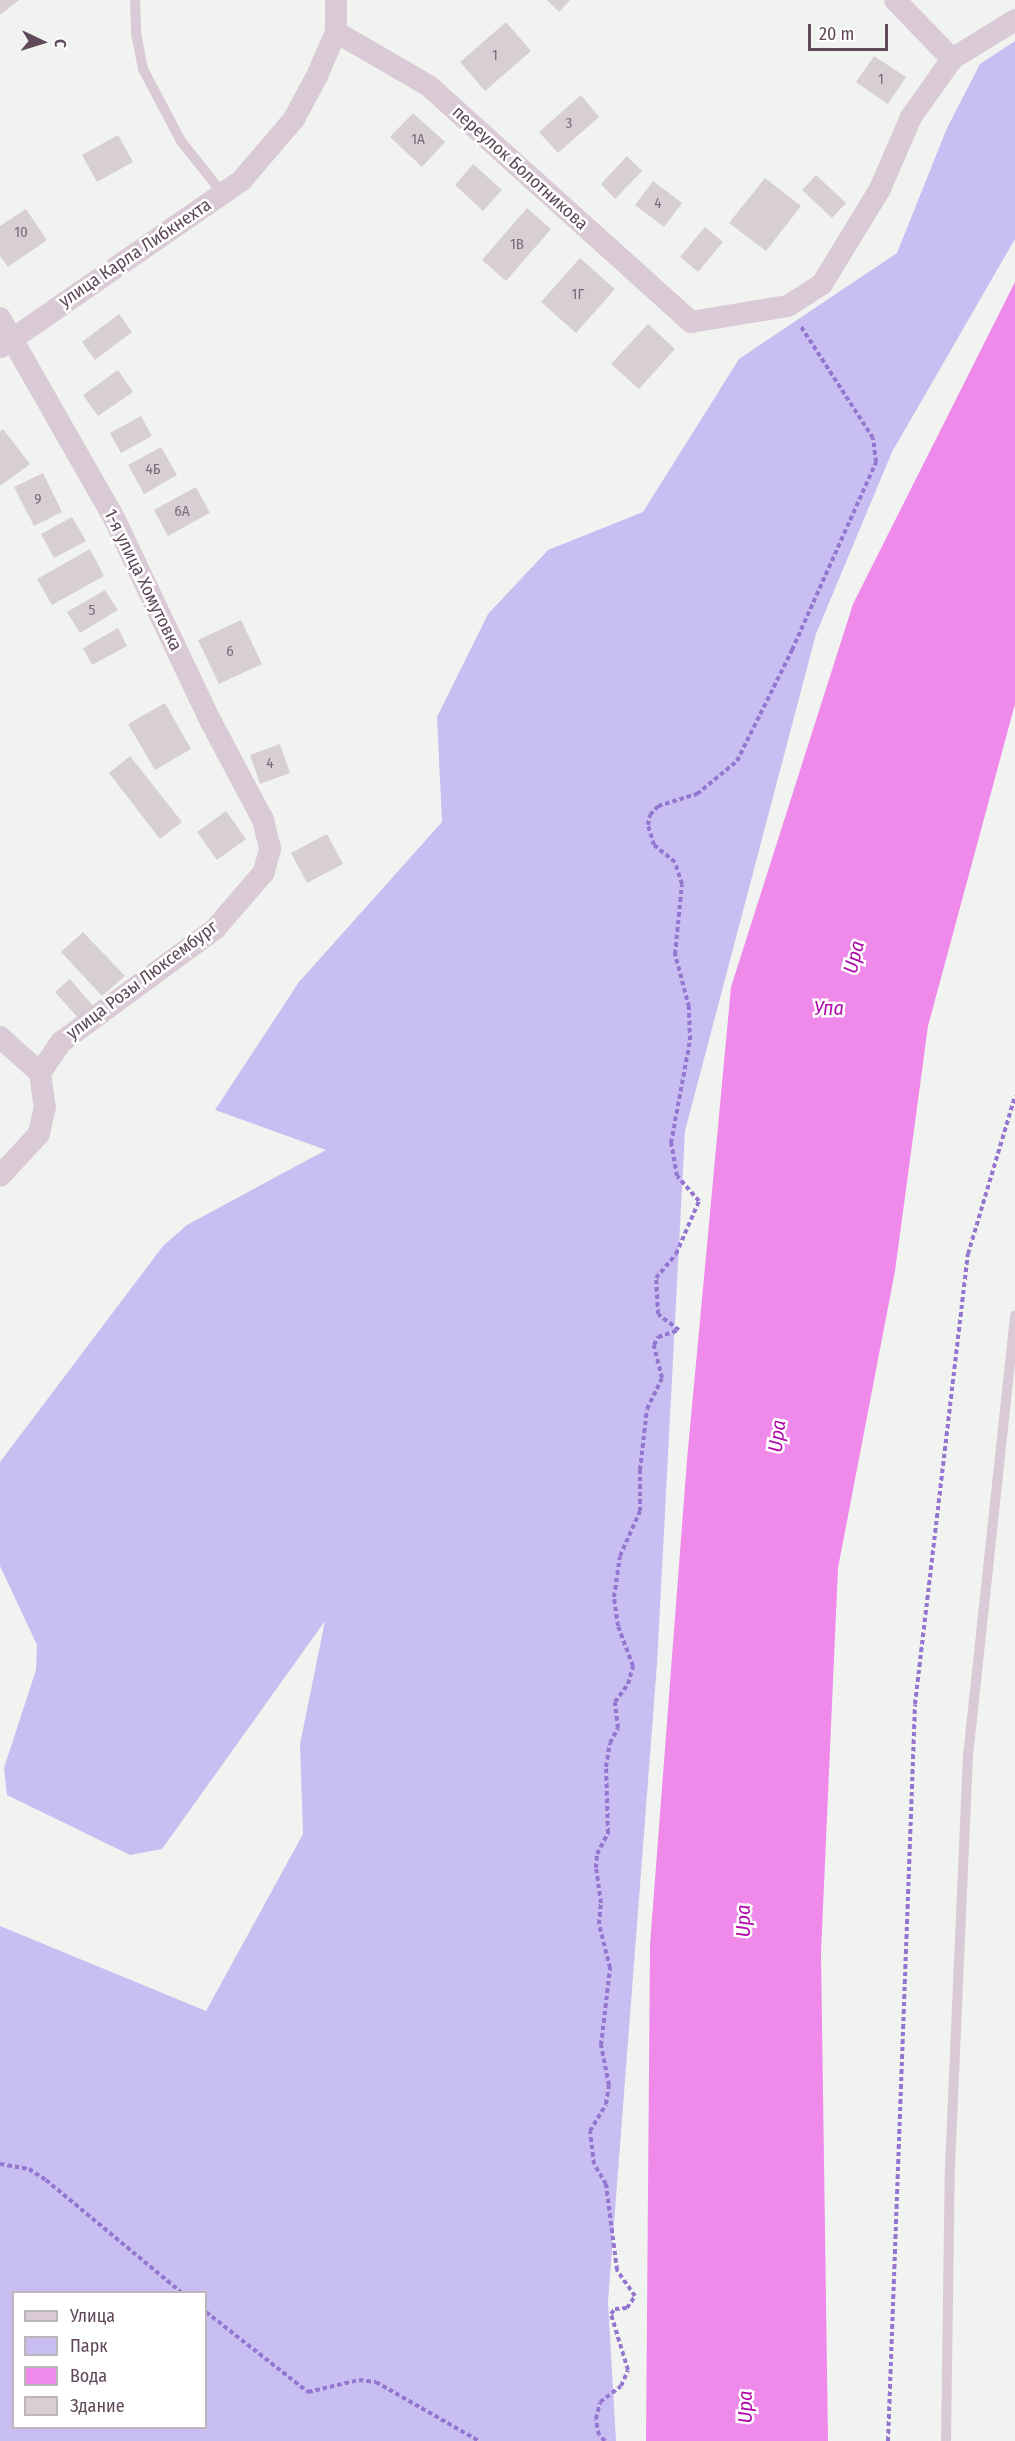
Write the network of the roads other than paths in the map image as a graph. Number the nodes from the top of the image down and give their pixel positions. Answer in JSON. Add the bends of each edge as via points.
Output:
{"nodes":[{"id":1,"x":135,"y":0,"type":"edge"},
{"id":2,"x":336,"y":0,"type":"edge"},
{"id":3,"x":895,"y":0,"type":"edge"},
{"id":4,"x":1015,"y":20,"type":"edge"},
{"id":5,"x":336,"y":32,"type":"junction"},
{"id":6,"x":952,"y":58,"type":"junction"},
{"id":7,"x":223,"y":194,"type":"junction"},
{"id":8,"x":4,"y":334,"type":"edge"},
{"id":9,"x":270,"y":849,"type":"joint"},
{"id":10,"x":0,"y":1037,"type":"edge"},
{"id":11,"x":40,"y":1073,"type":"junction"},
{"id":12,"x":0,"y":1176,"type":"edge"},
{"id":13,"x":1015,"y":1315,"type":"edge"},
{"id":14,"x":946,"y":2441,"type":"edge"}],
"edges":[{"from":1,"to":7,"type":"lane","via":[[143,69],[181,141]]},
{"from":2,"to":5,"type":"street"},
{"from":3,"to":6,"type":"street"},
{"from":4,"to":6,"type":"street"},
{"from":5,"to":6,"type":"street","name":"переулок Болотникова","via":[[429,86],[691,322],[788,306],[822,284],[880,189],[911,117]]},
{"from":5,"to":7,"type":"street","name":"улица Карла Либкнехта","via":[[294,119],[242,180]]},
{"from":7,"to":8,"type":"street","name":"улица Карла Либкнехта"},
{"from":8,"to":9,"type":"street","name":"1-я улица Хомутовка","via":[[115,520],[211,722],[263,820]]},
{"from":9,"to":11,"type":"street","name":"улица Розы Люксембург","via":[[264,872],[215,929],[61,1042]]},
{"from":10,"to":11,"type":"street"},
{"from":11,"to":12,"type":"street","via":[[45,1107],[39,1134]]},
{"from":13,"to":14,"type":"lane","via":[[968,1756],[950,2167]]}]}
